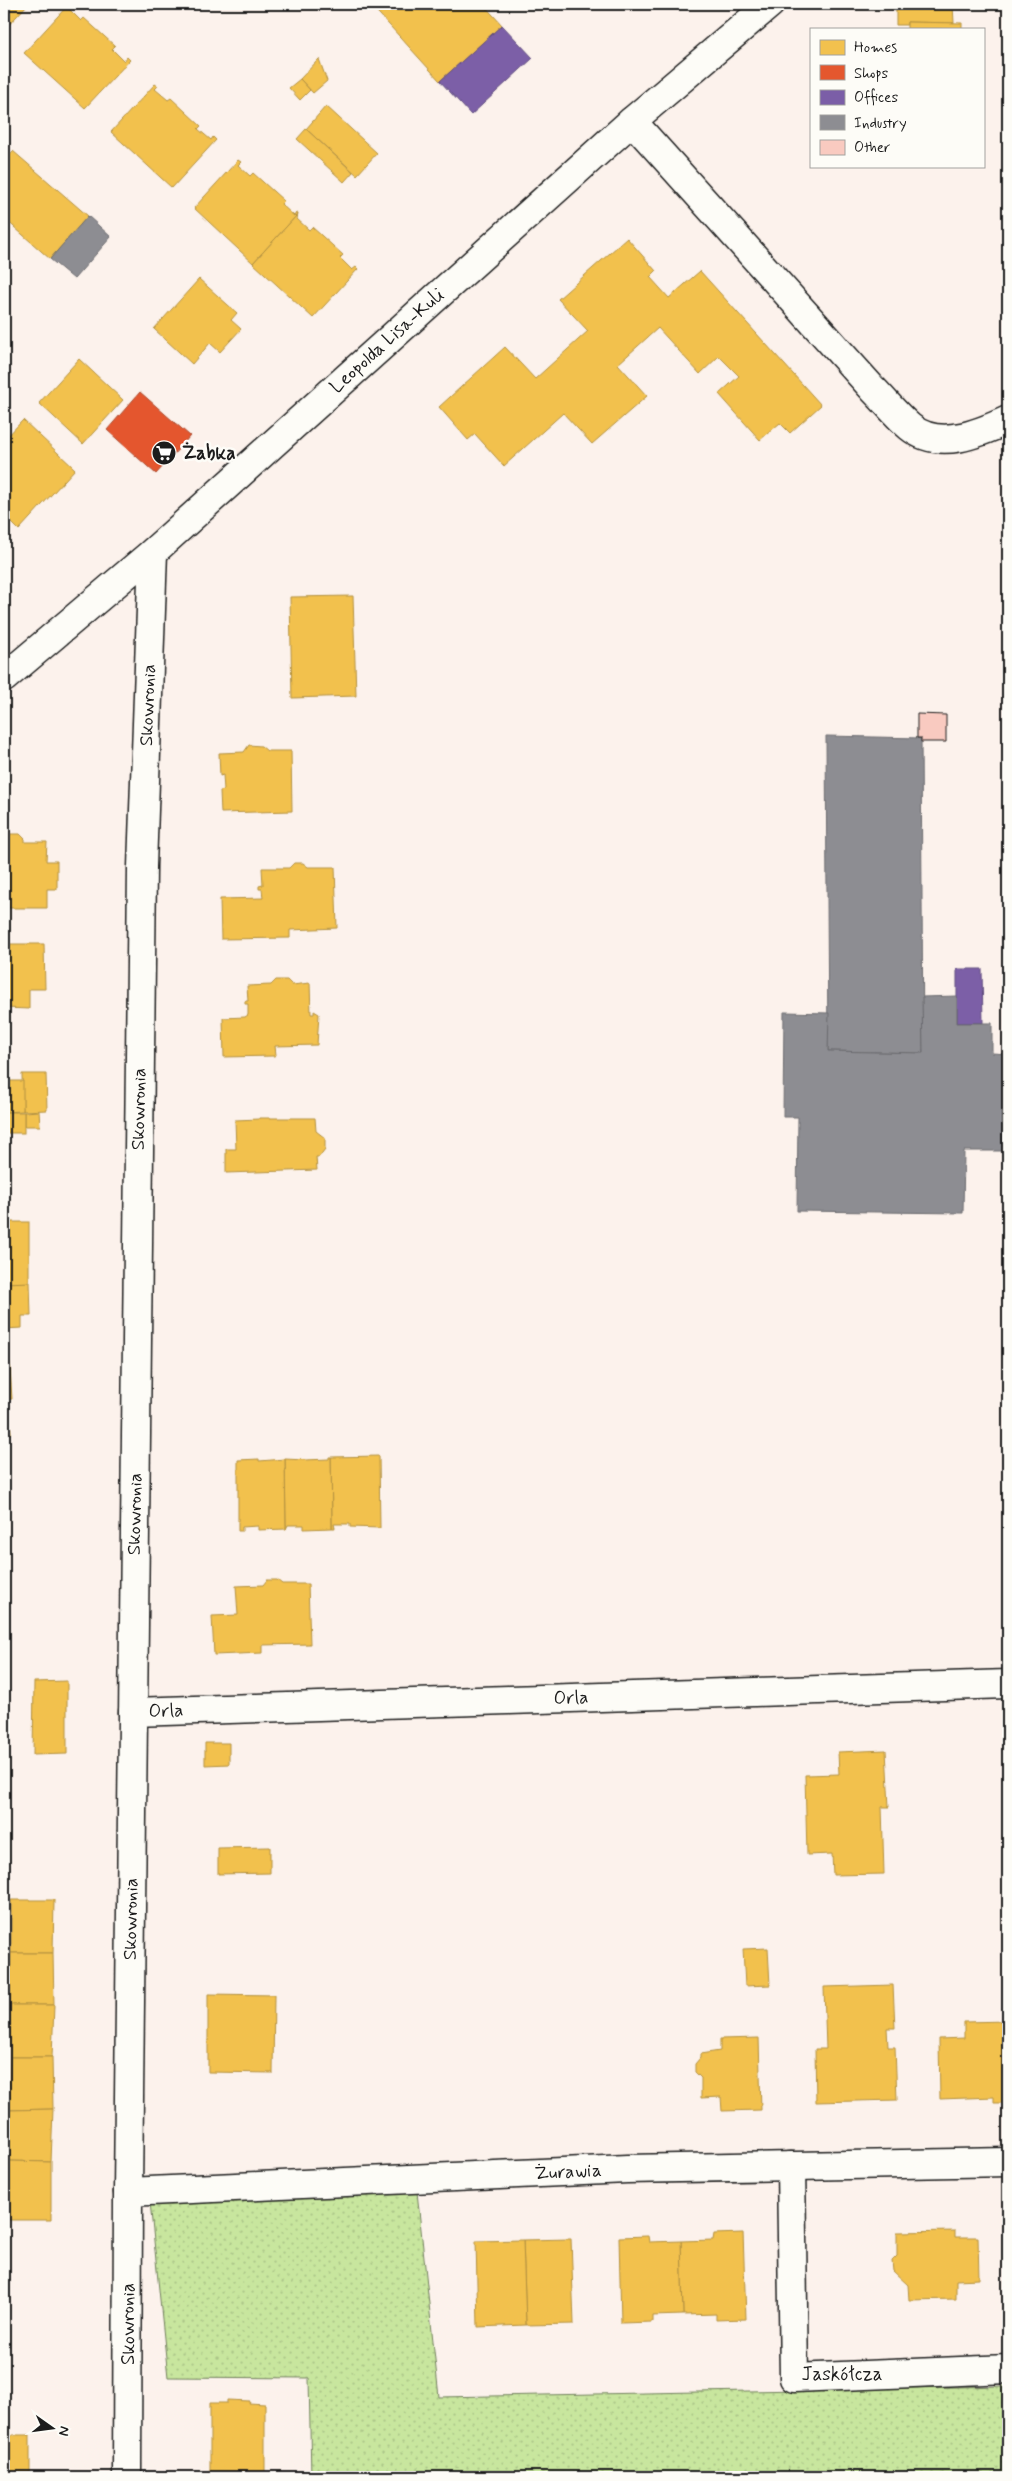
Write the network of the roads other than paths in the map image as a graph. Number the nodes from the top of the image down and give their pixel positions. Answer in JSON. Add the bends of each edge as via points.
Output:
{"nodes":[{"id":1,"x":770,"y":4,"type":"edge"},
{"id":2,"x":632,"y":121,"type":"junction"},
{"id":3,"x":1008,"y":420,"type":"edge"},
{"id":4,"x":153,"y":552,"type":"junction"},
{"id":5,"x":4,"y":678,"type":"edge"},
{"id":6,"x":1008,"y":1684,"type":"edge"},
{"id":7,"x":133,"y":1712,"type":"junction"},
{"id":8,"x":1008,"y":2162,"type":"edge"},
{"id":9,"x":791,"y":2166,"type":"junction"},
{"id":10,"x":128,"y":2192,"type":"junction"},
{"id":11,"x":1008,"y":2370,"type":"edge"},
{"id":12,"x":127,"y":2477,"type":"edge"}],
"edges":[{"from":1,"to":2,"type":"street","name":"Leopolda Lisa-Kuli"},
{"from":2,"to":3,"type":"street","via":[[912,429],[941,440],[984,432]]},
{"from":2,"to":4,"type":"street","name":"Leopolda Lisa-Kuli"},
{"from":4,"to":5,"type":"street","name":"Leopolda Lisa-Kuli"},
{"from":4,"to":7,"type":"street","name":"Skowronia","via":[[142,867]]},
{"from":6,"to":7,"type":"street","name":"Orla"},
{"from":7,"to":10,"type":"street","name":"Skowronia"},
{"from":8,"to":9,"type":"street","name":"Żurawia"},
{"from":9,"to":10,"type":"street","name":"Żurawia","via":[[618,2170]]},
{"from":9,"to":11,"type":"street","name":"Jaskółcza","via":[[794,2378]]},
{"from":10,"to":12,"type":"street","name":"Skowronia"}]}
